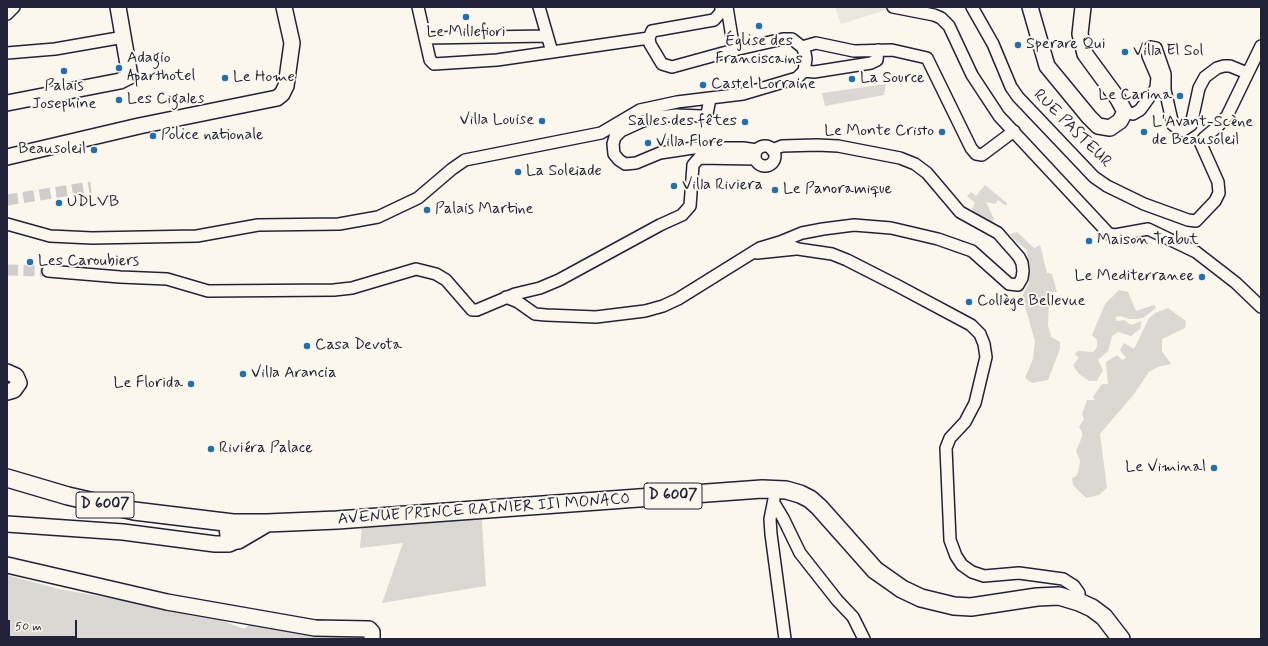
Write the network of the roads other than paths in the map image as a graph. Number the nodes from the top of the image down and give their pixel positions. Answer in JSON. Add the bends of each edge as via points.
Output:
{"nodes":[{"id":1,"x":14,"y":7,"type":"edge"},
{"id":2,"x":118,"y":7,"type":"edge"},
{"id":3,"x":284,"y":7,"type":"edge"},
{"id":4,"x":418,"y":7,"type":"edge"},
{"id":5,"x":539,"y":7,"type":"edge"},
{"id":6,"x":720,"y":7,"type":"edge"},
{"id":7,"x":727,"y":7,"type":"edge"},
{"id":8,"x":893,"y":7,"type":"edge"},
{"id":9,"x":972,"y":7,"type":"edge"},
{"id":10,"x":1030,"y":7,"type":"edge"},
{"id":11,"x":1083,"y":7,"type":"edge"},
{"id":12,"x":7,"y":14,"type":"edge"},
{"id":13,"x":548,"y":36,"type":"junction"},
{"id":14,"x":124,"y":37,"type":"junction"},
{"id":15,"x":426,"y":38,"type":"junction"},
{"id":16,"x":649,"y":41,"type":"junction"},
{"id":17,"x":1261,"y":46,"type":"edge"},
{"id":18,"x":802,"y":47,"type":"junction"},
{"id":19,"x":734,"y":50,"type":"junction"},
{"id":20,"x":878,"y":50,"type":"junction"},
{"id":21,"x":552,"y":52,"type":"junction"},
{"id":22,"x":7,"y":53,"type":"edge"},
{"id":23,"x":1247,"y":73,"type":"junction"},
{"id":24,"x":800,"y":74,"type":"junction"},
{"id":25,"x":710,"y":99,"type":"junction"},
{"id":26,"x":677,"y":102,"type":"junction"},
{"id":27,"x":7,"y":103,"type":"edge"},
{"id":28,"x":1125,"y":112,"type":"junction"},
{"id":29,"x":676,"y":115,"type":"junction"},
{"id":30,"x":1014,"y":131,"type":"junction"},
{"id":31,"x":772,"y":150,"type":"junction"},
{"id":32,"x":756,"y":154,"type":"junction"},
{"id":33,"x":7,"y":158,"type":"edge"},
{"id":34,"x":7,"y":224,"type":"edge"},
{"id":35,"x":797,"y":235,"type":"junction"},
{"id":36,"x":780,"y":242,"type":"junction"},
{"id":37,"x":798,"y":249,"type":"junction"},
{"id":38,"x":754,"y":253,"type":"junction"},
{"id":39,"x":48,"y":270,"type":"tunnel mouth"},
{"id":40,"x":540,"y":288,"type":"junction"},
{"id":41,"x":506,"y":297,"type":"junction"},
{"id":42,"x":1261,"y":307,"type":"edge"},
{"id":43,"x":526,"y":308,"type":"junction"},
{"id":44,"x":7,"y":372,"type":"edge"},
{"id":45,"x":7,"y":392,"type":"edge"},
{"id":46,"x":7,"y":478,"type":"edge"},
{"id":47,"x":774,"y":496,"type":"junction"},
{"id":48,"x":7,"y":524,"type":"edge"},
{"id":49,"x":232,"y":533,"type":"junction"},
{"id":50,"x":7,"y":565,"type":"edge"},
{"id":51,"x":1052,"y":577,"type":"junction"},
{"id":52,"x":1059,"y":596,"type":"junction"},
{"id":53,"x":1079,"y":602,"type":"junction"},
{"id":54,"x":372,"y":639,"type":"edge"},
{"id":55,"x":784,"y":639,"type":"edge"},
{"id":56,"x":864,"y":639,"type":"edge"},
{"id":57,"x":1121,"y":639,"type":"edge"}],
"edges":[{"from":1,"to":12,"type":"street"},
{"from":2,"to":14,"type":"street"},
{"from":3,"to":33,"type":"street","via":[[292,43],[286,86],[277,98],[139,126]]},
{"from":4,"to":15,"type":"street"},
{"from":5,"to":13,"type":"street"},
{"from":6,"to":16,"type":"street","via":[[721,12],[714,20],[656,29],[652,31]]},
{"from":7,"to":19,"type":"street"},
{"from":8,"to":30,"type":"street","via":[[934,15],[949,26],[986,99]]},
{"from":9,"to":23,"type":"street","name":"RUE PASTEUR","via":[[1018,97],[1094,177],[1144,204],[1188,220],[1196,220],[1216,201],[1219,193],[1218,182],[1201,144],[1227,116]]},
{"from":10,"to":28,"type":"street","via":[[1047,66],[1089,117],[1098,126],[1110,128],[1120,121]]},
{"from":11,"to":28,"type":"street","via":[[1080,34],[1085,54]]},
{"from":13,"to":15,"type":"street"},
{"from":13,"to":21,"type":"street"},
{"from":14,"to":22,"type":"street","via":[[55,49]]},
{"from":14,"to":27,"type":"street","via":[[130,76],[120,81]]},
{"from":15,"to":21,"type":"street","via":[[430,60],[434,64],[497,60]]},
{"from":16,"to":19,"type":"street","via":[[662,64],[672,67]]},
{"from":16,"to":21,"type":"street"},
{"from":17,"to":23,"type":"street"},
{"from":18,"to":19,"type":"street","via":[[792,39],[782,39]]},
{"from":18,"to":20,"type":"street","via":[[816,43],[854,51]]},
{"from":18,"to":24,"type":"street","via":[[806,59]]},
{"from":20,"to":24,"type":"street","via":[[877,60],[871,63]]},
{"from":20,"to":30,"type":"street","via":[[905,51],[927,58],[976,154],[982,155]]},
{"from":23,"to":28,"type":"street","via":[[1224,66],[1205,77],[1199,88],[1191,125],[1182,131],[1173,125],[1165,90],[1165,74],[1156,48],[1151,47],[1147,51],[1157,77],[1156,88],[1140,110],[1133,114]]},
{"from":24,"to":25,"type":"street","via":[[743,94]]},
{"from":25,"to":26,"type":"street"},
{"from":25,"to":29,"type":"street","via":[[707,114]]},
{"from":26,"to":29,"type":"street"},
{"from":26,"to":34,"type":"street","via":[[640,110],[601,133],[465,160],[410,204],[378,217],[362,220],[339,224],[258,225],[197,236],[92,238],[50,236]]},
{"from":29,"to":32,"type":"street","via":[[643,120],[621,131],[613,144],[614,154],[625,164],[636,164],[660,153],[693,148],[743,148]]},
{"from":30,"to":42,"type":"street","via":[[1109,234],[1148,229],[1196,252]]},
{"from":31,"to":32,"type":"street","via":[[764,147]]},
{"from":31,"to":32,"type":"street","via":[[774,159],[768,166],[759,164]]},
{"from":31,"to":35,"type":"street","via":[[782,146],[838,146],[900,158],[916,164],[927,173],[960,212],[998,233],[1019,257],[1023,271],[1018,285],[1009,284],[972,251],[938,239],[890,228],[854,225],[823,228]]},
{"from":32,"to":40,"type":"street","via":[[699,158],[693,165],[690,206],[682,216]]},
{"from":35,"to":36,"type":"street"},
{"from":35,"to":37,"type":"street","via":[[794,242]]},
{"from":36,"to":37,"type":"street"},
{"from":36,"to":38,"type":"street","via":[[760,248]]},
{"from":37,"to":38,"type":"street"},
{"from":37,"to":51,"type":"street","via":[[832,254],[847,260],[971,325],[980,334],[986,357],[975,403],[965,422],[950,438],[946,448],[950,540],[962,565],[972,572],[994,576],[1019,573]]},
{"from":38,"to":43,"type":"street","via":[[678,299],[645,311],[596,317],[535,314]]},
{"from":39,"to":41,"type":"street","via":[[167,279],[208,291],[334,290],[352,288],[416,269],[436,274],[446,280],[472,310]]},
{"from":40,"to":41,"type":"street"},
{"from":40,"to":43,"type":"street","via":[[528,298]]},
{"from":41,"to":43,"type":"street"},
{"from":44,"to":45,"type":"street","via":[[16,376],[19,383],[14,390]]},
{"from":46,"to":49,"type":"main road","name":"AVENUE PRINCE RAINIER III MONACO","number":"D 6007","via":[[108,506],[205,520]]},
{"from":47,"to":49,"type":"main road","name":"AVENUE PRINCE RAINIER III MONACO","number":"D 6007","via":[[267,523]]},
{"from":47,"to":52,"type":"main road","name":"AVENUE PRINCE RAINIER III MONACO","number":"D 6007","via":[[800,494],[810,500],[875,570],[902,589],[921,598],[970,607]]},
{"from":47,"to":55,"type":"street","via":[[770,520]]},
{"from":47,"to":56,"type":"street","via":[[800,553],[852,617]]},
{"from":48,"to":49,"type":"street","via":[[123,532]]},
{"from":50,"to":54,"type":"street","via":[[167,602],[307,627],[369,629],[372,632]]},
{"from":51,"to":52,"type":"street","via":[[1058,584]]},
{"from":51,"to":53,"type":"street","via":[[1063,579],[1074,586],[1079,593]]},
{"from":52,"to":53,"type":"main road","name":"AVENUE PRINCE RAINIER III MONACO","number":"D 6007"},
{"from":53,"to":57,"type":"main road","name":"AVENUE PRINCE RAINIER III MONACO","number":"D 6007","via":[[1104,617]]}]}
